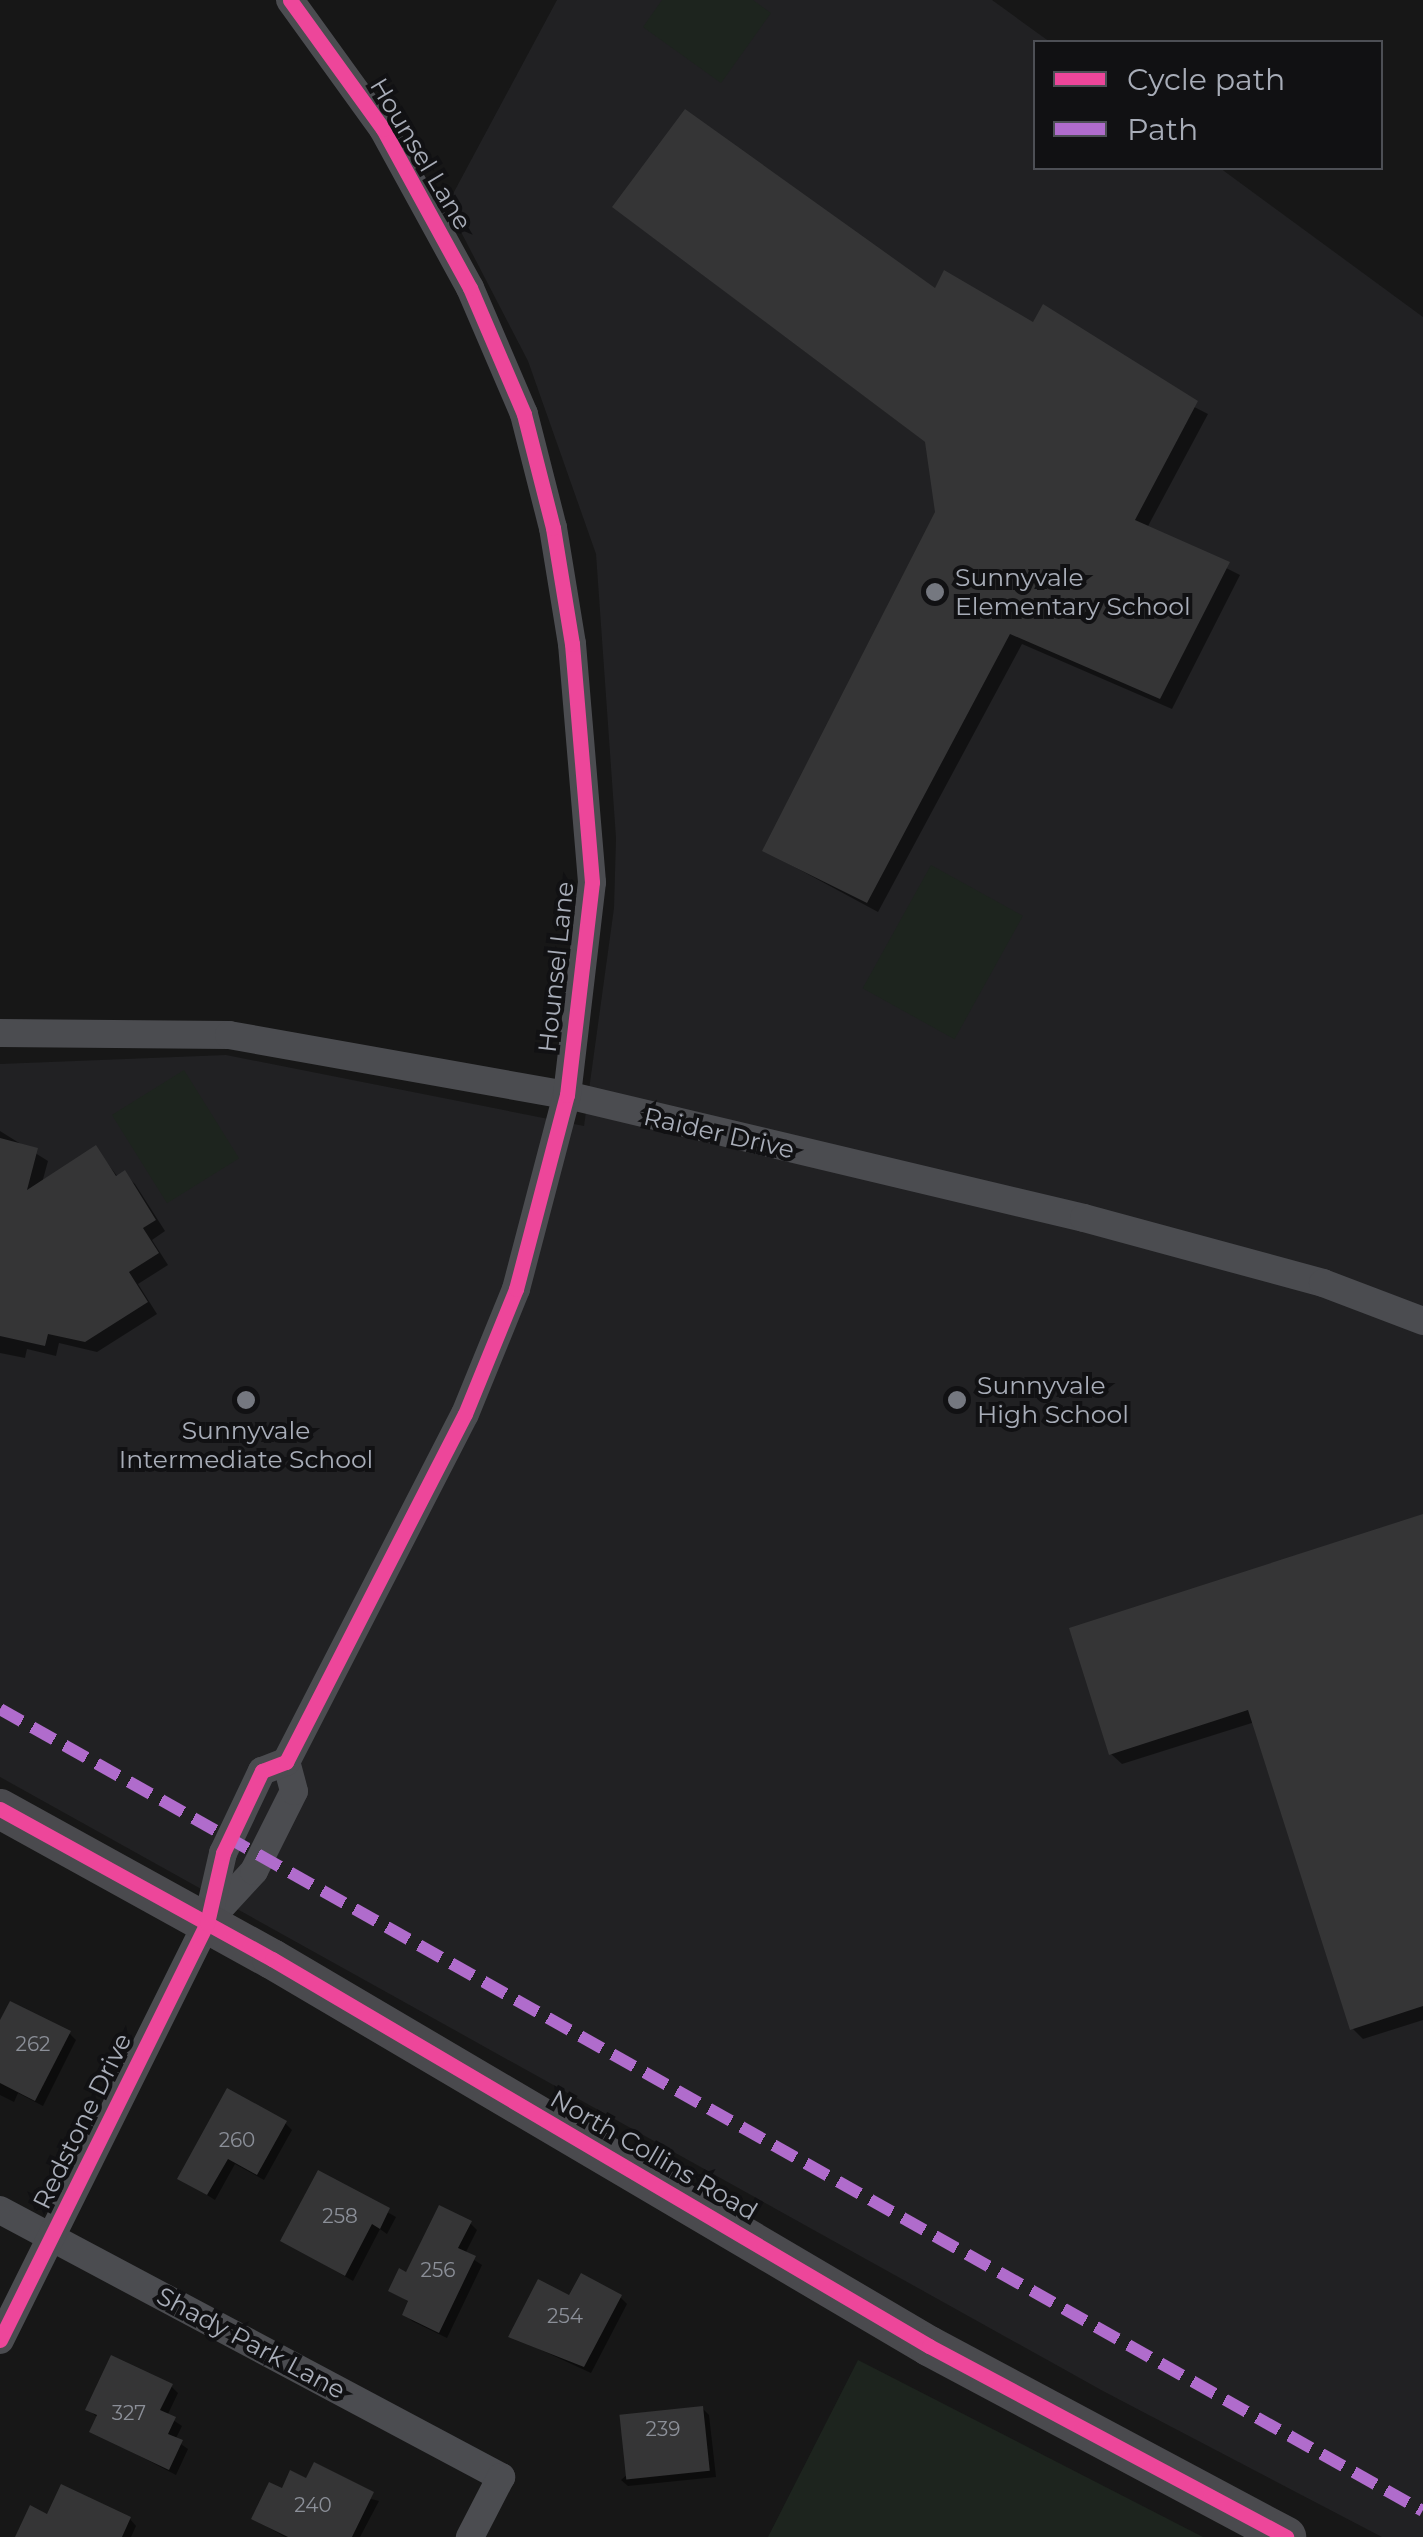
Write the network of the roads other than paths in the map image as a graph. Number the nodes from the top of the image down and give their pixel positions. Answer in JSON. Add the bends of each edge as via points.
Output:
{"nodes":[{"id":1,"x":290,"y":0,"type":"edge"},
{"id":2,"x":0,"y":1033,"type":"edge"},
{"id":3,"x":567,"y":1095,"type":"junction"},
{"id":4,"x":1423,"y":1321,"type":"edge"},
{"id":5,"x":0,"y":1810,"type":"edge"},
{"id":6,"x":207,"y":1922,"type":"junction"},
{"id":7,"x":0,"y":2210,"type":"edge"},
{"id":8,"x":52,"y":2238,"type":"junction"},
{"id":9,"x":0,"y":2340,"type":"edge"},
{"id":10,"x":470,"y":2537,"type":"edge"},
{"id":11,"x":1286,"y":2537,"type":"edge"}],
"edges":[{"from":1,"to":3,"type":"street","name":"Hounsel Lane","via":[[383,129],[448,243],[524,414],[544,490],[572,644],[592,882]]},
{"from":2,"to":3,"type":"street","name":"Raider Drive","via":[[229,1035]]},
{"from":3,"to":4,"type":"street","name":"Raider Drive","via":[[1084,1218],[1323,1283]]},
{"from":3,"to":6,"type":"street","name":"Hounsel Lane","via":[[516,1289],[465,1414],[286,1762],[294,1792],[254,1871]]},
{"from":5,"to":6,"type":"street","name":"North Collins Road"},
{"from":6,"to":8,"type":"street","name":"Redstone Drive"},
{"from":6,"to":11,"type":"street","name":"North Collins Road","via":[[928,2346]]},
{"from":7,"to":8,"type":"street","name":"Shady Park Lane"},
{"from":8,"to":9,"type":"street","name":"Redstone Drive"},
{"from":8,"to":10,"type":"street","name":"Shady Park Lane","via":[[500,2477]]}]}
